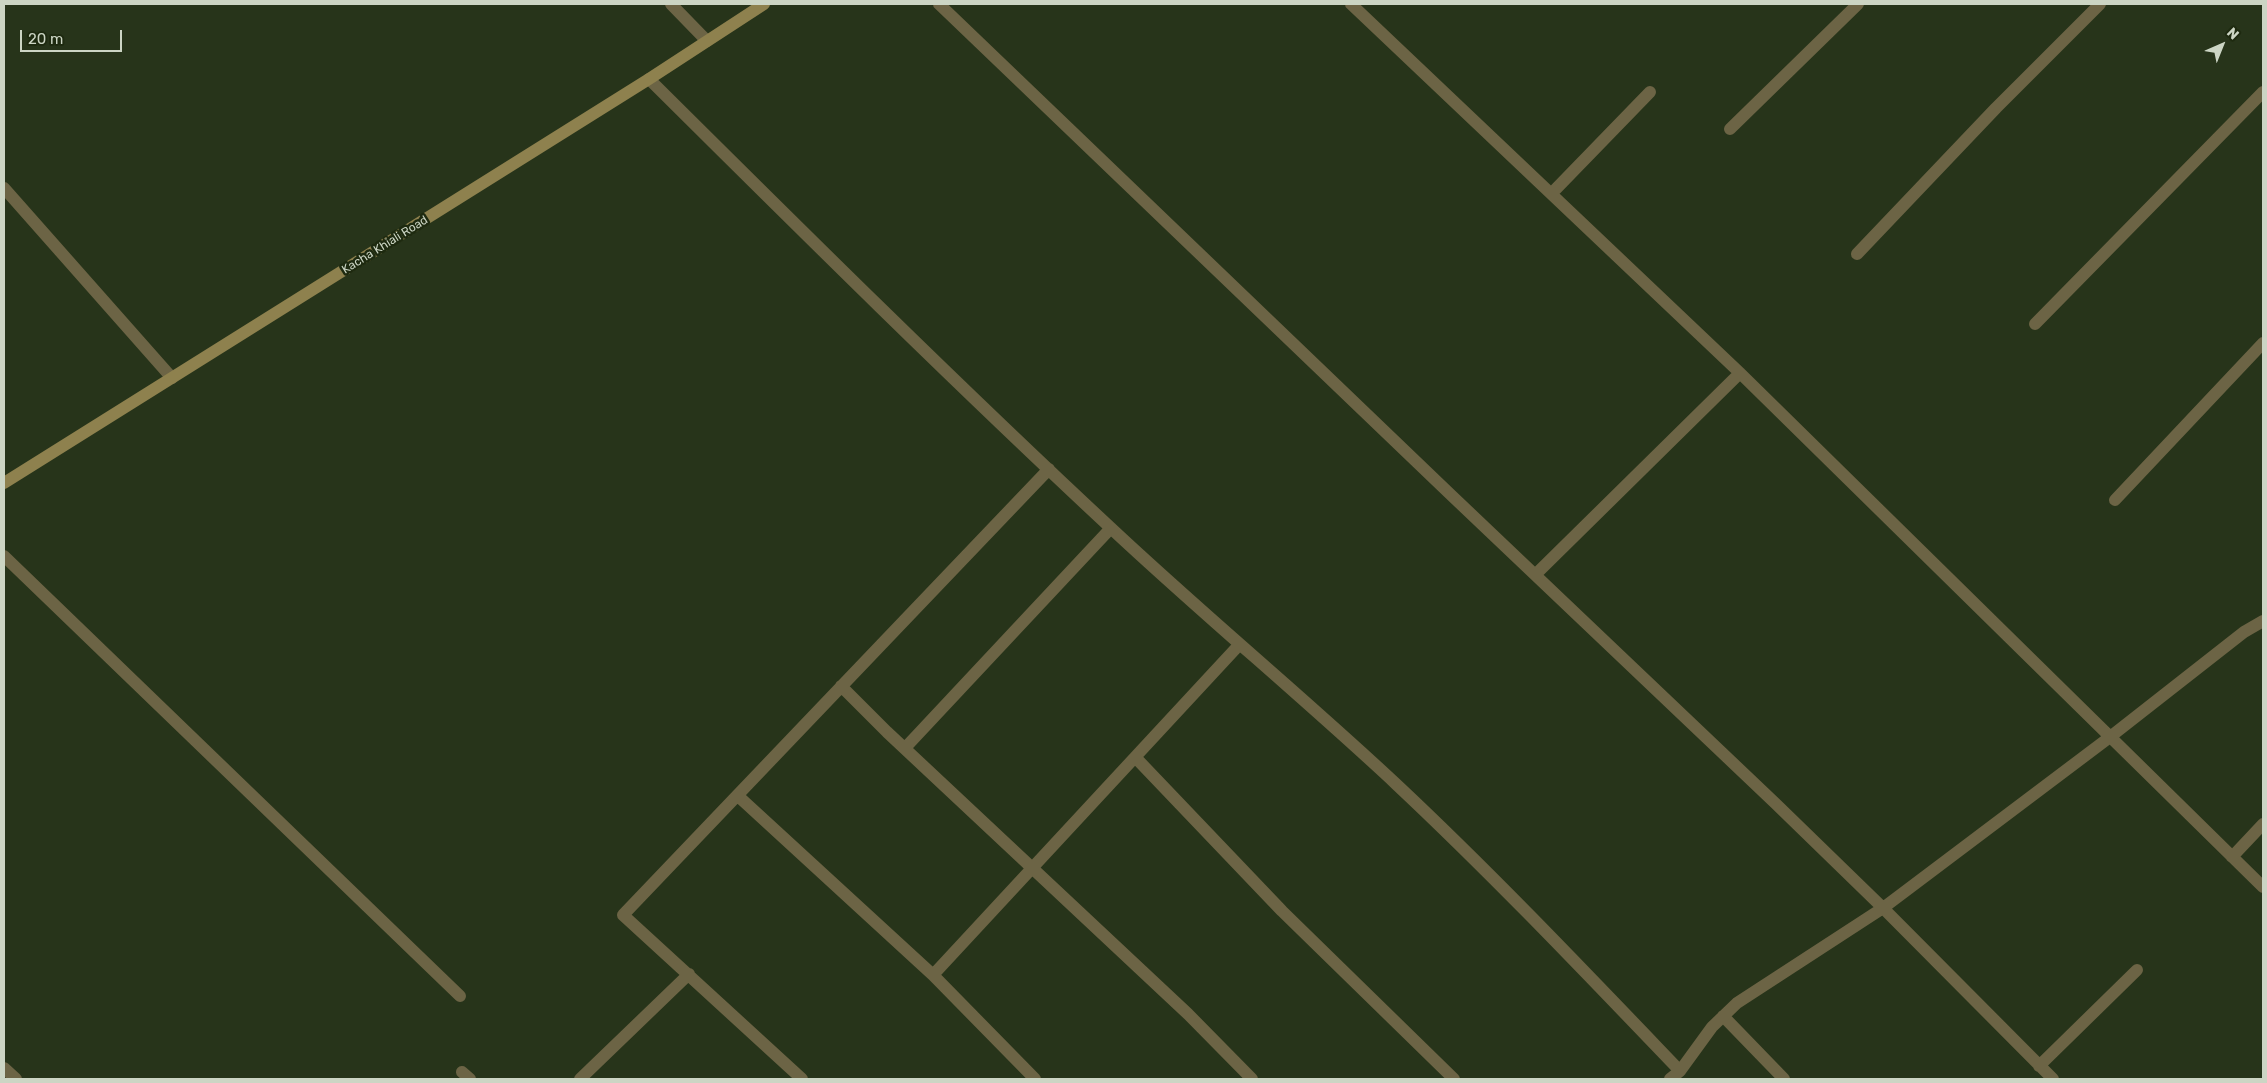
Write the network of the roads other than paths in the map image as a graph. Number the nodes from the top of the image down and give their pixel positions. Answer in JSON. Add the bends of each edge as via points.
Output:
{"nodes":[{"id":1,"x":671,"y":4,"type":"edge"},
{"id":2,"x":764,"y":4,"type":"edge"},
{"id":3,"x":940,"y":4,"type":"edge"},
{"id":4,"x":1351,"y":4,"type":"edge"},
{"id":5,"x":1858,"y":4,"type":"edge"},
{"id":6,"x":2100,"y":4,"type":"edge"},
{"id":7,"x":708,"y":41,"type":"junction"},
{"id":8,"x":649,"y":79,"type":"junction"},
{"id":9,"x":1650,"y":92,"type":"dead end"},
{"id":10,"x":2263,"y":92,"type":"edge"},
{"id":11,"x":1730,"y":129,"type":"dead end"},
{"id":12,"x":4,"y":188,"type":"edge"},
{"id":13,"x":1552,"y":193,"type":"junction"},
{"id":14,"x":1857,"y":254,"type":"dead end"},
{"id":15,"x":2035,"y":324,"type":"dead end"},
{"id":16,"x":2263,"y":343,"type":"edge"},
{"id":17,"x":1740,"y":373,"type":"junction"},
{"id":18,"x":172,"y":378,"type":"junction"},
{"id":19,"x":1049,"y":469,"type":"junction"},
{"id":20,"x":4,"y":483,"type":"edge"},
{"id":21,"x":2115,"y":500,"type":"dead end"},
{"id":22,"x":1111,"y":528,"type":"junction"},
{"id":23,"x":4,"y":556,"type":"edge"},
{"id":24,"x":1536,"y":574,"type":"junction"},
{"id":25,"x":2263,"y":622,"type":"edge"},
{"id":26,"x":1239,"y":645,"type":"junction"},
{"id":27,"x":841,"y":686,"type":"junction"},
{"id":28,"x":2110,"y":737,"type":"junction"},
{"id":29,"x":906,"y":748,"type":"junction"},
{"id":30,"x":1135,"y":757,"type":"junction"},
{"id":31,"x":738,"y":796,"type":"junction"},
{"id":32,"x":2263,"y":824,"type":"edge"},
{"id":33,"x":2232,"y":857,"type":"junction"},
{"id":34,"x":1031,"y":868,"type":"junction"},
{"id":35,"x":2263,"y":887,"type":"edge"},
{"id":36,"x":1883,"y":908,"type":"junction"},
{"id":37,"x":2138,"y":970,"type":"dead end"},
{"id":38,"x":688,"y":974,"type":"junction"},
{"id":39,"x":933,"y":975,"type":"junction"},
{"id":40,"x":460,"y":996,"type":"dead end"},
{"id":41,"x":1723,"y":1016,"type":"junction"},
{"id":42,"x":2040,"y":1066,"type":"junction"},
{"id":43,"x":4,"y":1068,"type":"edge"},
{"id":44,"x":1675,"y":1075,"type":"edge"},
{"id":45,"x":16,"y":1079,"type":"edge"},
{"id":46,"x":580,"y":1079,"type":"edge"},
{"id":47,"x":802,"y":1079,"type":"edge"},
{"id":48,"x":1035,"y":1079,"type":"edge"},
{"id":49,"x":1252,"y":1079,"type":"edge"},
{"id":50,"x":1454,"y":1079,"type":"edge"},
{"id":51,"x":1784,"y":1079,"type":"edge"},
{"id":52,"x":2053,"y":1079,"type":"edge"}],
"edges":[{"from":1,"to":7,"type":"street"},
{"from":2,"to":7,"type":"street","name":"Kacha Khiali Road"},
{"from":3,"to":24,"type":"street"},
{"from":4,"to":13,"type":"street"},
{"from":5,"to":11,"type":"street"},
{"from":6,"to":14,"type":"street"},
{"from":7,"to":8,"type":"street","name":"Kacha Khiali Road"},
{"from":8,"to":18,"type":"street","name":"Kacha Khiali Road"},
{"from":8,"to":19,"type":"street","via":[[916,343]]},
{"from":9,"to":13,"type":"street"},
{"from":10,"to":15,"type":"street"},
{"from":12,"to":18,"type":"street"},
{"from":13,"to":17,"type":"street"},
{"from":16,"to":21,"type":"street"},
{"from":17,"to":24,"type":"street"},
{"from":17,"to":28,"type":"street"},
{"from":18,"to":20,"type":"street","name":"Kacha Khiali Road"},
{"from":19,"to":22,"type":"street"},
{"from":19,"to":27,"type":"street"},
{"from":22,"to":26,"type":"street"},
{"from":22,"to":29,"type":"street"},
{"from":23,"to":40,"type":"street"},
{"from":24,"to":36,"type":"street"},
{"from":25,"to":28,"type":"street","via":[[2244,632]]},
{"from":26,"to":30,"type":"street"},
{"from":26,"to":44,"type":"street","via":[[1397,785],[1565,952]]},
{"from":27,"to":29,"type":"street"},
{"from":27,"to":31,"type":"street"},
{"from":28,"to":33,"type":"street"},
{"from":28,"to":36,"type":"street"},
{"from":29,"to":34,"type":"street"},
{"from":30,"to":34,"type":"street"},
{"from":30,"to":50,"type":"street","via":[[1282,911]]},
{"from":31,"to":38,"type":"street","via":[[623,915]]},
{"from":31,"to":39,"type":"street"},
{"from":32,"to":33,"type":"street"},
{"from":33,"to":35,"type":"street"},
{"from":34,"to":39,"type":"street"},
{"from":34,"to":49,"type":"street","via":[[1188,1014]]},
{"from":36,"to":41,"type":"street","via":[[1737,1003]]},
{"from":36,"to":42,"type":"street"},
{"from":37,"to":42,"type":"street"},
{"from":38,"to":46,"type":"street"},
{"from":38,"to":47,"type":"street"},
{"from":39,"to":48,"type":"street"},
{"from":41,"to":44,"type":"street"},
{"from":41,"to":51,"type":"street"},
{"from":42,"to":52,"type":"street"},
{"from":43,"to":45,"type":"street"}]}
